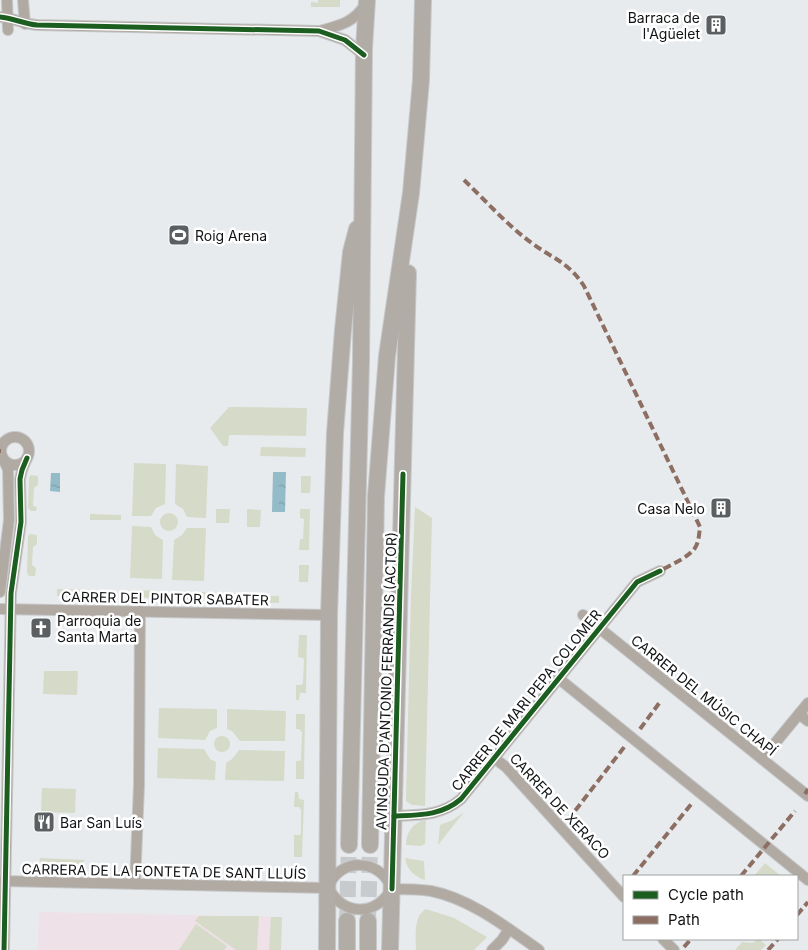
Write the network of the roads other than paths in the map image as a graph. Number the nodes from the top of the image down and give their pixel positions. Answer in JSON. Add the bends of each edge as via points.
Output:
{"nodes":[{"id":1,"x":7,"y":0,"type":"edge"},
{"id":2,"x":24,"y":0,"type":"edge"},
{"id":3,"x":423,"y":0,"type":"edge"},
{"id":4,"x":367,"y":2,"type":"edge"},
{"id":5,"x":3,"y":17,"type":"edge"},
{"id":6,"x":25,"y":24,"type":"junction"},
{"id":7,"x":4,"y":30,"type":"edge"},
{"id":8,"x":319,"y":31,"type":"junction"},
{"id":9,"x":364,"y":55,"type":"junction"},
{"id":10,"x":410,"y":204,"type":"junction"},
{"id":11,"x":363,"y":205,"type":"junction"},
{"id":12,"x":27,"y":458,"type":"junction"},
{"id":13,"x":4,"y":460,"type":"junction"},
{"id":14,"x":660,"y":571,"type":"dead end"},
{"id":15,"x":0,"y":592,"type":"edge"},
{"id":16,"x":5,"y":609,"type":"edge"},
{"id":17,"x":140,"y":611,"type":"junction"},
{"id":18,"x":329,"y":614,"type":"junction"},
{"id":19,"x":584,"y":615,"type":"dead end"},
{"id":20,"x":599,"y":628,"type":"junction"},
{"id":21,"x":558,"y":678,"type":"junction"},
{"id":22,"x":808,"y":702,"type":"edge"},
{"id":23,"x":799,"y":714,"type":"junction"},
{"id":24,"x":808,"y":722,"type":"edge"},
{"id":25,"x":494,"y":758,"type":"junction"},
{"id":26,"x":762,"y":759,"type":"junction"},
{"id":27,"x":808,"y":796,"type":"edge"},
{"id":28,"x":394,"y":816,"type":"junction"},
{"id":29,"x":349,"y":844,"type":"tunnel mouth"},
{"id":30,"x":370,"y":845,"type":"tunnel mouth"},
{"id":31,"x":808,"y":880,"type":"edge"},
{"id":32,"x":3,"y":881,"type":"edge"},
{"id":33,"x":135,"y":884,"type":"junction"},
{"id":34,"x":328,"y":888,"type":"junction"},
{"id":35,"x":392,"y":889,"type":"junction"},
{"id":36,"x":623,"y":896,"type":"edge"},
{"id":37,"x":347,"y":921,"type":"tunnel mouth"},
{"id":38,"x":368,"y":921,"type":"tunnel mouth"},
{"id":39,"x":509,"y":929,"type":"junction"},
{"id":40,"x":664,"y":940,"type":"edge"},
{"id":41,"x":4,"y":950,"type":"edge"},
{"id":42,"x":327,"y":950,"type":"edge"},
{"id":43,"x":347,"y":950,"type":"edge"},
{"id":44,"x":368,"y":950,"type":"edge"},
{"id":45,"x":390,"y":950,"type":"edge"},
{"id":46,"x":492,"y":950,"type":"edge"},
{"id":47,"x":539,"y":950,"type":"edge"},
{"id":48,"x":674,"y":950,"type":"edge"}],
"edges":[{"from":1,"to":5,"type":"street"},
{"from":2,"to":6,"type":"street"},
{"from":3,"to":10,"type":"main road","name":"AVINGUDA D'ANTONIO FERRANDIS (ACTOR)","via":[[421,80]]},
{"from":4,"to":8,"type":"street","via":[[345,24]]},
{"from":4,"to":9,"type":"main road"},
{"from":5,"to":6,"type":"street"},
{"from":5,"to":7,"type":"street"},
{"from":6,"to":7,"type":"street"},
{"from":6,"to":8,"type":"street"},
{"from":8,"to":9,"type":"street","via":[[345,40]]},
{"from":9,"to":11,"type":"main road"},
{"from":10,"to":28,"type":"main road","name":"AVINGUDA D'ANTONIO FERRANDIS (ACTOR)"},
{"from":10,"to":30,"type":"main road","name":"AVINGUDA D'ANTONIO FERRANDIS (ACTOR)","via":[[386,356],[376,496]]},
{"from":11,"to":18,"type":"main road","via":[[351,252],[343,330],[335,433]]},
{"from":11,"to":29,"type":"main road"},
{"from":12,"to":13,"type":"street","via":[[16,465]]},
{"from":12,"to":13,"type":"street","via":[[27,443],[13,436],[1,446],[0,454]]},
{"from":12,"to":16,"type":"street","via":[[20,479],[21,522]]},
{"from":13,"to":15,"type":"street","via":[[8,470],[9,520]]},
{"from":14,"to":20,"type":"street","name":"CARRER DE MARI PEPA COLOMER","via":[[637,582]]},
{"from":16,"to":17,"type":"street","name":"CARRER DEL PINTOR SABATER"},
{"from":16,"to":32,"type":"street"},
{"from":17,"to":18,"type":"street","name":"CARRER DEL PINTOR SABATER"},
{"from":17,"to":33,"type":"street"},
{"from":18,"to":34,"type":"main road"},
{"from":19,"to":20,"type":"street","name":"CARRER DEL MÚSIC CHAPÍ"},
{"from":20,"to":21,"type":"street","name":"CARRER DE MARI PEPA COLOMER"},
{"from":20,"to":26,"type":"street","name":"CARRER DEL MÚSIC CHAPÍ"},
{"from":21,"to":25,"type":"street","name":"CARRER DE MARI PEPA COLOMER"},
{"from":21,"to":31,"type":"street"},
{"from":22,"to":23,"type":"street"},
{"from":23,"to":24,"type":"street"},
{"from":23,"to":26,"type":"street"},
{"from":25,"to":28,"type":"street","name":"CARRER DE MARI PEPA COLOMER","via":[[452,806],[431,814]]},
{"from":25,"to":36,"type":"street","name":"CARRER DE XERACO","via":[[506,766]]},
{"from":26,"to":27,"type":"street","name":"CARRER DEL MÚSIC CHAPÍ"},
{"from":28,"to":35,"type":"main road","name":"AVINGUDA D'ANTONIO FERRANDIS (ACTOR)"},
{"from":32,"to":33,"type":"street","name":"CARRERA DE LA FONTETA DE SANT LLUÍS"},
{"from":32,"to":41,"type":"street"},
{"from":33,"to":34,"type":"street","name":"CARRERA DE LA FONTETA DE SANT LLUÍS"},
{"from":34,"to":35,"type":"street","via":[[347,907],[364,909],[381,903]]},
{"from":34,"to":35,"type":"street","via":[[336,875],[356,865],[372,866],[378,870]]},
{"from":34,"to":42,"type":"main road"},
{"from":35,"to":39,"type":"street","via":[[446,895]]},
{"from":35,"to":45,"type":"main road","name":"AVINGUDA D'ANTONIO FERRANDIS (ACTOR)"},
{"from":37,"to":43,"type":"main road"},
{"from":38,"to":44,"type":"main road"},
{"from":39,"to":46,"type":"street"},
{"from":39,"to":47,"type":"street"},
{"from":40,"to":48,"type":"street"}]}
